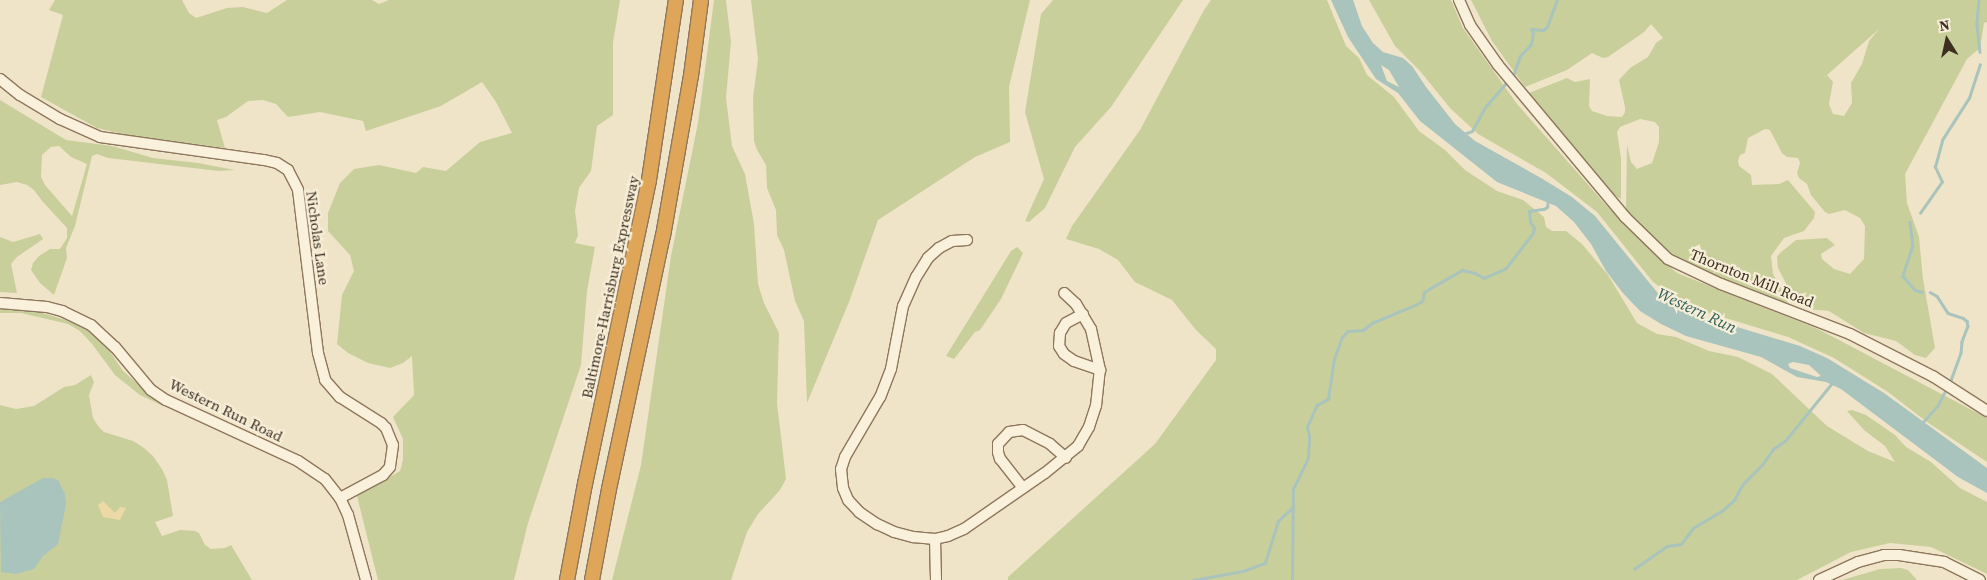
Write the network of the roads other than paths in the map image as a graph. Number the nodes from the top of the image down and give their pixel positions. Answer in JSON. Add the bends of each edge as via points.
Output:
{"nodes":[{"id":1,"x":676,"y":0,"type":"edge"},
{"id":2,"x":701,"y":0,"type":"edge"},
{"id":3,"x":1459,"y":0,"type":"edge"},
{"id":4,"x":0,"y":79,"type":"edge"},
{"id":5,"x":967,"y":240,"type":"dead end"},
{"id":6,"x":1064,"y":293,"type":"dead end"},
{"id":7,"x":0,"y":303,"type":"edge"},
{"id":8,"x":1083,"y":314,"type":"junction"},
{"id":9,"x":1100,"y":370,"type":"junction"},
{"id":10,"x":1987,"y":411,"type":"edge"},
{"id":11,"x":1066,"y":458,"type":"junction"},
{"id":12,"x":1023,"y":488,"type":"junction"},
{"id":13,"x":340,"y":498,"type":"junction"},
{"id":14,"x":935,"y":539,"type":"junction"},
{"id":15,"x":366,"y":580,"type":"edge"},
{"id":16,"x":567,"y":580,"type":"edge"},
{"id":17,"x":592,"y":580,"type":"edge"},
{"id":18,"x":936,"y":580,"type":"edge"},
{"id":19,"x":1819,"y":580,"type":"edge"},
{"id":20,"x":1980,"y":580,"type":"edge"}],
"edges":[{"from":1,"to":16,"type":"highway","name":"Baltimore-Harrisburg Expressway","via":[[649,180]]},
{"from":2,"to":17,"type":"highway","via":[[663,236]]},
{"from":3,"to":10,"type":"street","name":"Thornton Mill Road","via":[[1470,25],[1498,65],[1625,217],[1668,258],[1721,284],[1850,334],[1934,377]]},
{"from":4,"to":13,"type":"street","name":"Nicholas Lane","via":[[60,119],[100,137],[264,160],[288,170],[298,190],[318,353],[325,380],[340,397],[386,428],[393,445],[390,466],[383,475]]},
{"from":5,"to":14,"type":"street","via":[[952,241],[939,248],[916,277],[903,306],[890,369],[880,397],[850,447],[841,469],[848,500],[859,512],[894,532]]},
{"from":6,"to":8,"type":"street"},
{"from":7,"to":13,"type":"street","name":"Western Run Road","via":[[47,307],[91,325],[115,347],[151,390],[189,412],[313,470],[325,478]]},
{"from":8,"to":9,"type":"street","via":[[1091,329]]},
{"from":8,"to":9,"type":"street","via":[[1066,323],[1060,333],[1060,346],[1064,354],[1074,361]]},
{"from":9,"to":11,"type":"street","via":[[1096,406],[1089,427]]},
{"from":11,"to":12,"type":"street"},
{"from":11,"to":12,"type":"street","via":[[1050,444],[1024,430],[1009,432],[998,444],[998,452]]},
{"from":12,"to":14,"type":"street","via":[[964,529]]},
{"from":13,"to":15,"type":"street","name":"Western Run Road"},
{"from":14,"to":18,"type":"street"},
{"from":19,"to":20,"type":"street","via":[[1858,562],[1884,555],[1899,555],[1944,562]]}]}
